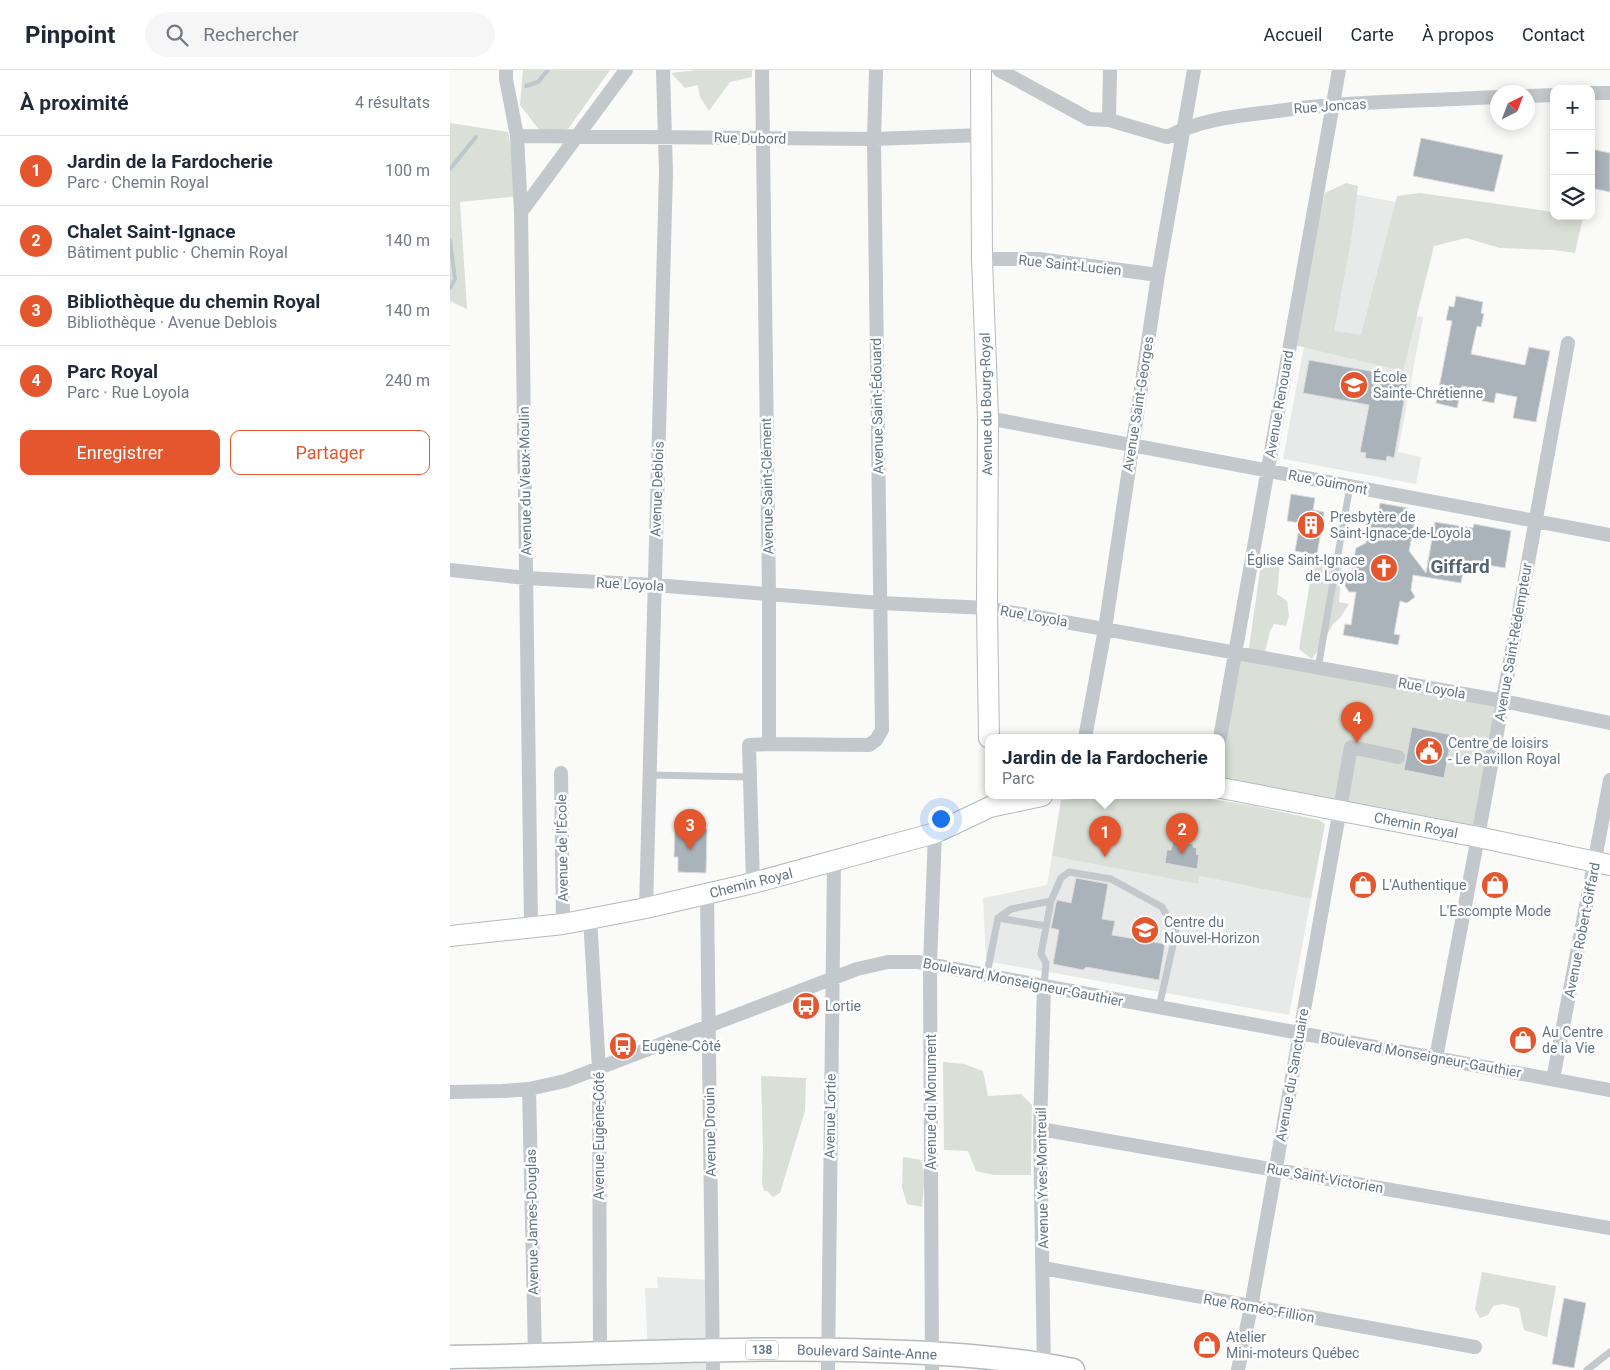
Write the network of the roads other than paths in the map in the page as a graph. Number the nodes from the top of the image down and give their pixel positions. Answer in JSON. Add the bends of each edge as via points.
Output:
{"nodes":[{"id":1,"x":506,"y":70,"type":"edge"},
{"id":2,"x":626,"y":70,"type":"edge"},
{"id":3,"x":663,"y":70,"type":"edge"},
{"id":4,"x":762,"y":70,"type":"edge"},
{"id":5,"x":876,"y":70,"type":"edge"},
{"id":6,"x":981,"y":70,"type":"edge"},
{"id":7,"x":998,"y":70,"type":"edge"},
{"id":8,"x":1110,"y":70,"type":"edge"},
{"id":9,"x":1194,"y":70,"type":"edge"},
{"id":10,"x":1339,"y":70,"type":"edge"},
{"id":11,"x":1610,"y":92,"type":"edge"},
{"id":12,"x":1595,"y":93,"type":"edge"},
{"id":13,"x":1550,"y":95,"type":"edge"},
{"id":14,"x":1535,"y":96,"type":"edge"},
{"id":15,"x":1490,"y":97,"type":"edge"},
{"id":16,"x":1333,"y":104,"type":"junction"},
{"id":17,"x":1109,"y":120,"type":"junction"},
{"id":18,"x":1184,"y":131,"type":"junction"},
{"id":19,"x":518,"y":136,"type":"junction"},
{"id":20,"x":982,"y":136,"type":"junction"},
{"id":21,"x":577,"y":137,"type":"junction"},
{"id":22,"x":665,"y":137,"type":"junction"},
{"id":23,"x":762,"y":138,"type":"junction"},
{"id":24,"x":874,"y":139,"type":"junction"},
{"id":25,"x":521,"y":212,"type":"junction"},
{"id":26,"x":982,"y":259,"type":"junction"},
{"id":27,"x":1158,"y":275,"type":"junction"},
{"id":28,"x":1568,"y":343,"type":"dead end"},
{"id":29,"x":988,"y":418,"type":"junction"},
{"id":30,"x":1132,"y":446,"type":"junction"},
{"id":31,"x":1267,"y":471,"type":"junction"},
{"id":32,"x":1350,"y":486,"type":"junction"},
{"id":33,"x":1535,"y":521,"type":"junction"},
{"id":34,"x":1610,"y":535,"type":"edge"},
{"id":35,"x":450,"y":570,"type":"edge"},
{"id":36,"x":526,"y":578,"type":"junction"},
{"id":37,"x":654,"y":585,"type":"junction"},
{"id":38,"x":769,"y":594,"type":"junction"},
{"id":39,"x":880,"y":603,"type":"junction"},
{"id":40,"x":987,"y":608,"type":"junction"},
{"id":41,"x":1105,"y":629,"type":"junction"},
{"id":42,"x":1235,"y":653,"type":"junction"},
{"id":43,"x":1318,"y":668,"type":"junction"},
{"id":44,"x":1503,"y":701,"type":"junction"},
{"id":45,"x":1610,"y":723,"type":"edge"},
{"id":46,"x":989,"y":734,"type":"edge"},
{"id":47,"x":1086,"y":734,"type":"edge"},
{"id":48,"x":1221,"y":734,"type":"edge"},
{"id":49,"x":769,"y":744,"type":"junction"},
{"id":50,"x":1398,"y":757,"type":"dead end"},
{"id":51,"x":561,"y":773,"type":"dead end"},
{"id":52,"x":649,"y":775,"type":"junction"},
{"id":53,"x":750,"y":777,"type":"junction"},
{"id":54,"x":1610,"y":780,"type":"edge"},
{"id":55,"x":1225,"y":789,"type":"edge"},
{"id":56,"x":1011,"y":799,"type":"edge"},
{"id":57,"x":990,"y":801,"type":"edge"},
{"id":58,"x":1340,"y":810,"type":"junction"},
{"id":59,"x":935,"y":833,"type":"junction"},
{"id":60,"x":1478,"y":837,"type":"junction"},
{"id":61,"x":834,"y":862,"type":"junction"},
{"id":62,"x":1603,"y":864,"type":"edge"},
{"id":63,"x":752,"y":883,"type":"junction"},
{"id":64,"x":707,"y":894,"type":"junction"},
{"id":65,"x":1051,"y":901,"type":"junction"},
{"id":66,"x":646,"y":908,"type":"junction"},
{"id":67,"x":590,"y":918,"type":"junction"},
{"id":68,"x":998,"y":918,"type":"junction"},
{"id":69,"x":563,"y":924,"type":"junction"},
{"id":70,"x":530,"y":926,"type":"junction"},
{"id":71,"x":1046,"y":926,"type":"junction"},
{"id":72,"x":450,"y":936,"type":"edge"},
{"id":73,"x":930,"y":964,"type":"junction"},
{"id":74,"x":987,"y":974,"type":"junction"},
{"id":75,"x":832,"y":978,"type":"junction"},
{"id":76,"x":1044,"y":986,"type":"junction"},
{"id":77,"x":1159,"y":1007,"type":"junction"},
{"id":78,"x":708,"y":1027,"type":"junction"},
{"id":79,"x":1300,"y":1033,"type":"junction"},
{"id":80,"x":1436,"y":1058,"type":"junction"},
{"id":81,"x":599,"y":1069,"type":"junction"},
{"id":82,"x":1553,"y":1079,"type":"junction"},
{"id":83,"x":530,"y":1089,"type":"junction"},
{"id":84,"x":1610,"y":1090,"type":"edge"},
{"id":85,"x":450,"y":1092,"type":"edge"},
{"id":86,"x":1040,"y":1129,"type":"junction"},
{"id":87,"x":1275,"y":1169,"type":"junction"},
{"id":88,"x":1610,"y":1228,"type":"edge"},
{"id":89,"x":1043,"y":1268,"type":"junction"},
{"id":90,"x":1251,"y":1307,"type":"junction"},
{"id":91,"x":1475,"y":1347,"type":"dead end"},
{"id":92,"x":1610,"y":1352,"type":"edge"},
{"id":93,"x":600,"y":1354,"type":"junction"},
{"id":94,"x":535,"y":1355,"type":"junction"},
{"id":95,"x":450,"y":1357,"type":"edge"},
{"id":96,"x":713,"y":1360,"type":"edge"},
{"id":97,"x":828,"y":1360,"type":"edge"},
{"id":98,"x":932,"y":1361,"type":"edge"},
{"id":99,"x":1044,"y":1367,"type":"edge"},
{"id":100,"x":1073,"y":1370,"type":"edge"},
{"id":101,"x":1238,"y":1370,"type":"edge"},
{"id":102,"x":1587,"y":1370,"type":"edge"}],
"edges":[{"from":1,"to":19,"type":"street","name":"Avenue du Vieux-Moulin"},
{"from":2,"to":21,"type":"street"},
{"from":3,"to":22,"type":"street","name":"Avenue Deblois"},
{"from":4,"to":23,"type":"street","name":"Avenue Saint-Clément"},
{"from":5,"to":24,"type":"street","name":"Avenue Saint-Édouard"},
{"from":6,"to":20,"type":"main road","name":"Avenue du Bourg-Royal"},
{"from":7,"to":17,"type":"street","name":"Rue Joncas","via":[[1089,118]]},
{"from":8,"to":17,"type":"street"},
{"from":9,"to":18,"type":"street","name":"Avenue Saint-Georges"},
{"from":10,"to":16,"type":"street","name":"Avenue Renouard"},
{"from":11,"to":12,"type":"street"},
{"from":13,"to":14,"type":"street"},
{"from":15,"to":16,"type":"street","name":"Rue Joncas"},
{"from":16,"to":18,"type":"street","name":"Rue Joncas","via":[[1225,118]]},
{"from":16,"to":31,"type":"street","name":"Avenue Renouard"},
{"from":17,"to":18,"type":"street","name":"Rue Joncas","via":[[1167,137]]},
{"from":18,"to":27,"type":"street","name":"Avenue Saint-Georges"},
{"from":19,"to":21,"type":"street","name":"Rue Dubord"},
{"from":19,"to":25,"type":"street","name":"Avenue du Vieux-Moulin"},
{"from":20,"to":24,"type":"street","name":"Rue Dubord"},
{"from":20,"to":26,"type":"main road","name":"Avenue du Bourg-Royal"},
{"from":21,"to":22,"type":"street","name":"Rue Dubord"},
{"from":21,"to":25,"type":"street"},
{"from":22,"to":23,"type":"street","name":"Rue Dubord"},
{"from":22,"to":37,"type":"street","name":"Avenue Deblois"},
{"from":23,"to":24,"type":"street","name":"Rue Dubord"},
{"from":23,"to":38,"type":"street","name":"Avenue Saint-Clément"},
{"from":24,"to":39,"type":"street","name":"Avenue Saint-Édouard"},
{"from":25,"to":36,"type":"street","name":"Avenue du Vieux-Moulin"},
{"from":26,"to":27,"type":"street","name":"Rue Saint-Lucien","via":[[1039,259]]},
{"from":26,"to":29,"type":"main road","name":"Avenue du Bourg-Royal"},
{"from":27,"to":30,"type":"street","name":"Avenue Saint-Georges"},
{"from":28,"to":33,"type":"street","name":"Avenue Saint-Rédempteur"},
{"from":29,"to":30,"type":"street","name":"Rue Guimont"},
{"from":29,"to":40,"type":"main road","name":"Avenue du Bourg-Royal"},
{"from":30,"to":31,"type":"street","name":"Rue Guimont"},
{"from":30,"to":41,"type":"street","name":"Avenue Saint-Georges"},
{"from":31,"to":32,"type":"street","name":"Rue Guimont"},
{"from":31,"to":42,"type":"street","name":"Avenue Renouard"},
{"from":32,"to":33,"type":"street","name":"Rue Guimont"},
{"from":32,"to":43,"type":"lane"},
{"from":33,"to":34,"type":"street","name":"Rue Guimont"},
{"from":33,"to":44,"type":"street","name":"Avenue Saint-Rédempteur"},
{"from":35,"to":36,"type":"street","name":"Rue Loyola"},
{"from":36,"to":37,"type":"street","name":"Rue Loyola"},
{"from":36,"to":70,"type":"street","name":"Avenue du Vieux-Moulin"},
{"from":37,"to":38,"type":"street","name":"Rue Loyola"},
{"from":37,"to":52,"type":"street","name":"Avenue Deblois"},
{"from":38,"to":39,"type":"street","name":"Rue Loyola"},
{"from":38,"to":49,"type":"street","name":"Avenue Saint-Clément"},
{"from":39,"to":40,"type":"street","name":"Rue Loyola"},
{"from":39,"to":49,"type":"street","name":"Avenue Saint-Édouard","via":[[882,730],[876,740],[869,745]]},
{"from":40,"to":41,"type":"street","name":"Rue Loyola"},
{"from":40,"to":46,"type":"main road","name":"Avenue du Bourg-Royal"},
{"from":41,"to":42,"type":"street","name":"Rue Loyola"},
{"from":41,"to":47,"type":"street","name":"Avenue Saint-Georges"},
{"from":42,"to":43,"type":"street","name":"Rue Loyola"},
{"from":42,"to":48,"type":"street","name":"Avenue Renouard"},
{"from":43,"to":44,"type":"street","name":"Rue Loyola"},
{"from":44,"to":45,"type":"street","name":"Rue Loyola"},
{"from":44,"to":60,"type":"street","name":"Avenue Saint-Rédempteur"},
{"from":49,"to":53,"type":"street","via":[[750,745]]},
{"from":50,"to":58,"type":"street","name":"Avenue du Sanctuaire","via":[[1351,747]]},
{"from":51,"to":69,"type":"street","name":"Avenue de l'École"},
{"from":52,"to":53,"type":"lane"},
{"from":52,"to":66,"type":"street","name":"Avenue Deblois"},
{"from":53,"to":63,"type":"street"},
{"from":54,"to":62,"type":"street","name":"Avenue Robert-Giffard"},
{"from":55,"to":58,"type":"main road","name":"Chemin Royal"},
{"from":56,"to":57,"type":"main road","name":"Chemin Royal"},
{"from":57,"to":59,"type":"main road","name":"Chemin Royal"},
{"from":58,"to":60,"type":"main road","name":"Chemin Royal"},
{"from":58,"to":79,"type":"street","name":"Avenue du Sanctuaire"},
{"from":59,"to":61,"type":"main road","name":"Chemin Royal"},
{"from":59,"to":73,"type":"street","name":"Avenue du Monument"},
{"from":60,"to":62,"type":"main road","name":"Chemin Royal"},
{"from":60,"to":80,"type":"street","name":"Avenue Saint-Rédempteur"},
{"from":61,"to":63,"type":"main road","name":"Chemin Royal"},
{"from":61,"to":75,"type":"street","name":"Avenue Lortie"},
{"from":62,"to":82,"type":"street","name":"Avenue Robert-Giffard"},
{"from":63,"to":64,"type":"main road","name":"Chemin Royal"},
{"from":64,"to":66,"type":"main road","name":"Chemin Royal"},
{"from":64,"to":78,"type":"street","name":"Avenue Drouin"},
{"from":65,"to":68,"type":"lane","via":[[1011,910]]},
{"from":65,"to":71,"type":"lane"},
{"from":65,"to":77,"type":"lane","via":[[1061,878],[1069,872],[1111,879],[1162,907],[1176,932]]},
{"from":66,"to":67,"type":"main road","name":"Chemin Royal"},
{"from":67,"to":69,"type":"main road","name":"Chemin Royal"},
{"from":67,"to":81,"type":"street","name":"Avenue Eugène-Côté"},
{"from":68,"to":71,"type":"lane"},
{"from":68,"to":74,"type":"lane"},
{"from":69,"to":70,"type":"main road","name":"Chemin Royal"},
{"from":70,"to":72,"type":"main road","name":"Chemin Royal"},
{"from":71,"to":76,"type":"lane","via":[[1042,954],[1046,963]]},
{"from":73,"to":74,"type":"street","name":"Boulevard Monseigneur-Gauthier"},
{"from":73,"to":75,"type":"street","name":"Boulevard Monseigneur-Gauthier","via":[[888,962]]},
{"from":73,"to":98,"type":"street","name":"Avenue du Monument"},
{"from":74,"to":76,"type":"street","name":"Boulevard Monseigneur-Gauthier"},
{"from":75,"to":78,"type":"street","name":"Boulevard Monseigneur-Gauthier"},
{"from":75,"to":97,"type":"street","name":"Avenue Lortie"},
{"from":76,"to":77,"type":"street","name":"Boulevard Monseigneur-Gauthier"},
{"from":76,"to":86,"type":"street","name":"Avenue Yves-Montreuil"},
{"from":77,"to":79,"type":"street","name":"Boulevard Monseigneur-Gauthier"},
{"from":78,"to":81,"type":"street","name":"Boulevard Monseigneur-Gauthier"},
{"from":78,"to":96,"type":"street","name":"Avenue Drouin"},
{"from":79,"to":80,"type":"street","name":"Boulevard Monseigneur-Gauthier"},
{"from":79,"to":87,"type":"street","name":"Avenue du Sanctuaire"},
{"from":80,"to":82,"type":"street","name":"Boulevard Monseigneur-Gauthier"},
{"from":81,"to":83,"type":"street","name":"Boulevard Monseigneur-Gauthier"},
{"from":81,"to":93,"type":"street","name":"Avenue Eugène-Côté"},
{"from":82,"to":84,"type":"street","name":"Boulevard Monseigneur-Gauthier"},
{"from":83,"to":85,"type":"street","name":"Boulevard Monseigneur-Gauthier"},
{"from":83,"to":94,"type":"street","name":"Avenue James-Douglas"},
{"from":86,"to":87,"type":"street","name":"Rue Saint-Victorien"},
{"from":86,"to":89,"type":"street","name":"Avenue Yves-Montreuil"},
{"from":87,"to":88,"type":"street","name":"Rue Saint-Victorien"},
{"from":87,"to":90,"type":"street","name":"Avenue du Sanctuaire"},
{"from":89,"to":90,"type":"street","name":"Rue Roméo-Fillion"},
{"from":89,"to":99,"type":"street","name":"Avenue Yves-Montreuil"},
{"from":90,"to":91,"type":"street","name":"Rue Roméo-Fillion"},
{"from":90,"to":101,"type":"street","name":"Avenue du Sanctuaire"},
{"from":92,"to":102,"type":"lane"},
{"from":93,"to":94,"type":"main road","name":"Boulevard Sainte-Anne","number":"138"},
{"from":93,"to":96,"type":"main road","name":"Boulevard Sainte-Anne","number":"138"},
{"from":94,"to":95,"type":"main road","name":"Boulevard Sainte-Anne","number":"138"},
{"from":96,"to":97,"type":"main road","name":"Boulevard Sainte-Anne","number":"138"},
{"from":97,"to":98,"type":"main road","name":"Boulevard Sainte-Anne","number":"138"},
{"from":98,"to":99,"type":"main road","name":"Boulevard Sainte-Anne","number":"138"},
{"from":99,"to":100,"type":"main road","name":"Boulevard Sainte-Anne","number":"138"}]}
